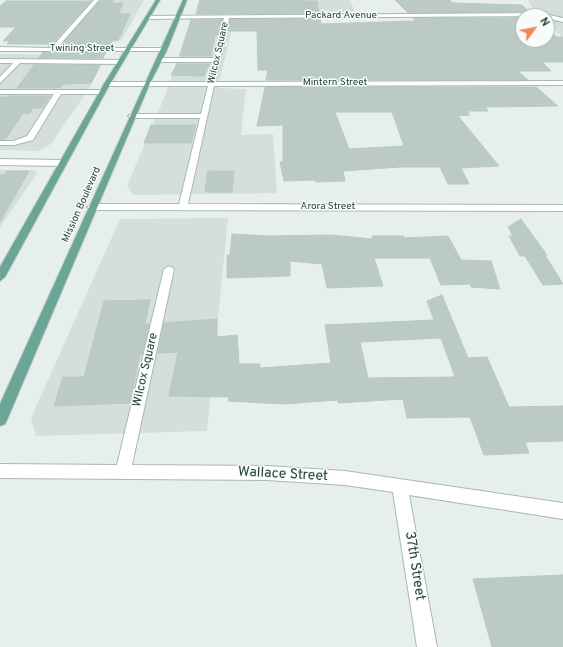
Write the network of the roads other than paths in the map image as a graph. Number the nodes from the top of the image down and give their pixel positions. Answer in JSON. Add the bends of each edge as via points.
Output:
{"nodes":[{"id":1,"x":97,"y":0,"type":"edge"},
{"id":2,"x":158,"y":0,"type":"edge"},
{"id":3,"x":185,"y":0,"type":"edge"},
{"id":4,"x":148,"y":17,"type":"junction"},
{"id":5,"x":178,"y":17,"type":"junction"},
{"id":6,"x":227,"y":17,"type":"junction"},
{"id":7,"x":563,"y":20,"type":"edge"},
{"id":8,"x":0,"y":49,"type":"edge"},
{"id":9,"x":53,"y":49,"type":"junction"},
{"id":10,"x":128,"y":50,"type":"junction"},
{"id":11,"x":164,"y":50,"type":"junction"},
{"id":12,"x":159,"y":60,"type":"junction"},
{"id":13,"x":217,"y":60,"type":"junction"},
{"id":14,"x":0,"y":61,"type":"edge"},
{"id":15,"x":18,"y":61,"type":"junction"},
{"id":16,"x":120,"y":62,"type":"junction"},
{"id":17,"x":0,"y":81,"type":"edge"},
{"id":18,"x":147,"y":83,"type":"junction"},
{"id":19,"x":212,"y":83,"type":"junction"},
{"id":20,"x":107,"y":84,"type":"junction"},
{"id":21,"x":563,"y":84,"type":"edge"},
{"id":22,"x":0,"y":92,"type":"edge"},
{"id":23,"x":58,"y":92,"type":"junction"},
{"id":24,"x":102,"y":92,"type":"junction"},
{"id":25,"x":132,"y":116,"type":"junction"},
{"id":26,"x":204,"y":116,"type":"junction"},
{"id":27,"x":0,"y":143,"type":"edge"},
{"id":28,"x":0,"y":162,"type":"edge"},
{"id":29,"x":63,"y":163,"type":"junction"},
{"id":30,"x":92,"y":207,"type":"junction"},
{"id":31,"x":183,"y":207,"type":"junction"},
{"id":32,"x":563,"y":208,"type":"edge"},
{"id":33,"x":169,"y":269,"type":"dead end"},
{"id":34,"x":0,"y":277,"type":"edge"},
{"id":35,"x":0,"y":420,"type":"edge"},
{"id":36,"x":0,"y":470,"type":"edge"},
{"id":37,"x":123,"y":471,"type":"junction"},
{"id":38,"x":400,"y":486,"type":"junction"},
{"id":39,"x":563,"y":511,"type":"edge"},
{"id":40,"x":427,"y":647,"type":"edge"}],
"edges":[{"from":1,"to":9,"type":"street"},
{"from":2,"to":4,"type":"main road"},
{"from":3,"to":5,"type":"main road","name":"Mission Boulevard"},
{"from":4,"to":5,"type":"street","name":"Packard Avenue"},
{"from":4,"to":10,"type":"main road"},
{"from":5,"to":6,"type":"street","name":"Packard Avenue"},
{"from":5,"to":11,"type":"main road","name":"Mission Boulevard"},
{"from":6,"to":7,"type":"street","name":"Packard Avenue","via":[[534,15]]},
{"from":6,"to":13,"type":"street","name":"Wilcox Square"},
{"from":8,"to":9,"type":"street","name":"Twining Street"},
{"from":9,"to":10,"type":"street","name":"Twining Street"},
{"from":10,"to":11,"type":"street","name":"Twining Street"},
{"from":10,"to":16,"type":"main road"},
{"from":11,"to":12,"type":"main road","name":"Mission Boulevard"},
{"from":12,"to":13,"type":"street"},
{"from":12,"to":18,"type":"main road","name":"Mission Boulevard"},
{"from":13,"to":19,"type":"street","name":"Wilcox Square"},
{"from":14,"to":15,"type":"street"},
{"from":15,"to":16,"type":"street"},
{"from":15,"to":17,"type":"street"},
{"from":16,"to":20,"type":"main road"},
{"from":18,"to":19,"type":"street","name":"Mintern Street"},
{"from":18,"to":20,"type":"street","name":"Mintern Street"},
{"from":18,"to":25,"type":"main road","name":"Mission Boulevard"},
{"from":19,"to":21,"type":"street","name":"Mintern Street"},
{"from":19,"to":26,"type":"street","name":"Wilcox Square"},
{"from":20,"to":24,"type":"main road"},
{"from":22,"to":23,"type":"street"},
{"from":23,"to":24,"type":"street"},
{"from":23,"to":27,"type":"street","via":[[30,138],[14,143]]},
{"from":24,"to":29,"type":"main road"},
{"from":25,"to":26,"type":"street"},
{"from":25,"to":30,"type":"main road","name":"Mission Boulevard"},
{"from":26,"to":31,"type":"street","name":"Wilcox Square"},
{"from":28,"to":29,"type":"street"},
{"from":29,"to":34,"type":"main road"},
{"from":30,"to":31,"type":"street","name":"Arora Street"},
{"from":30,"to":35,"type":"main road","name":"Mission Boulevard"},
{"from":31,"to":32,"type":"street","name":"Arora Street"},
{"from":33,"to":37,"type":"street","name":"Wilcox Square"},
{"from":36,"to":37,"type":"street","name":"Wallace Street"},
{"from":37,"to":38,"type":"street","name":"Wallace Street","via":[[275,473],[345,478]]},
{"from":38,"to":39,"type":"street","name":"Wallace Street"},
{"from":38,"to":40,"type":"street","name":"37th Street"}]}
